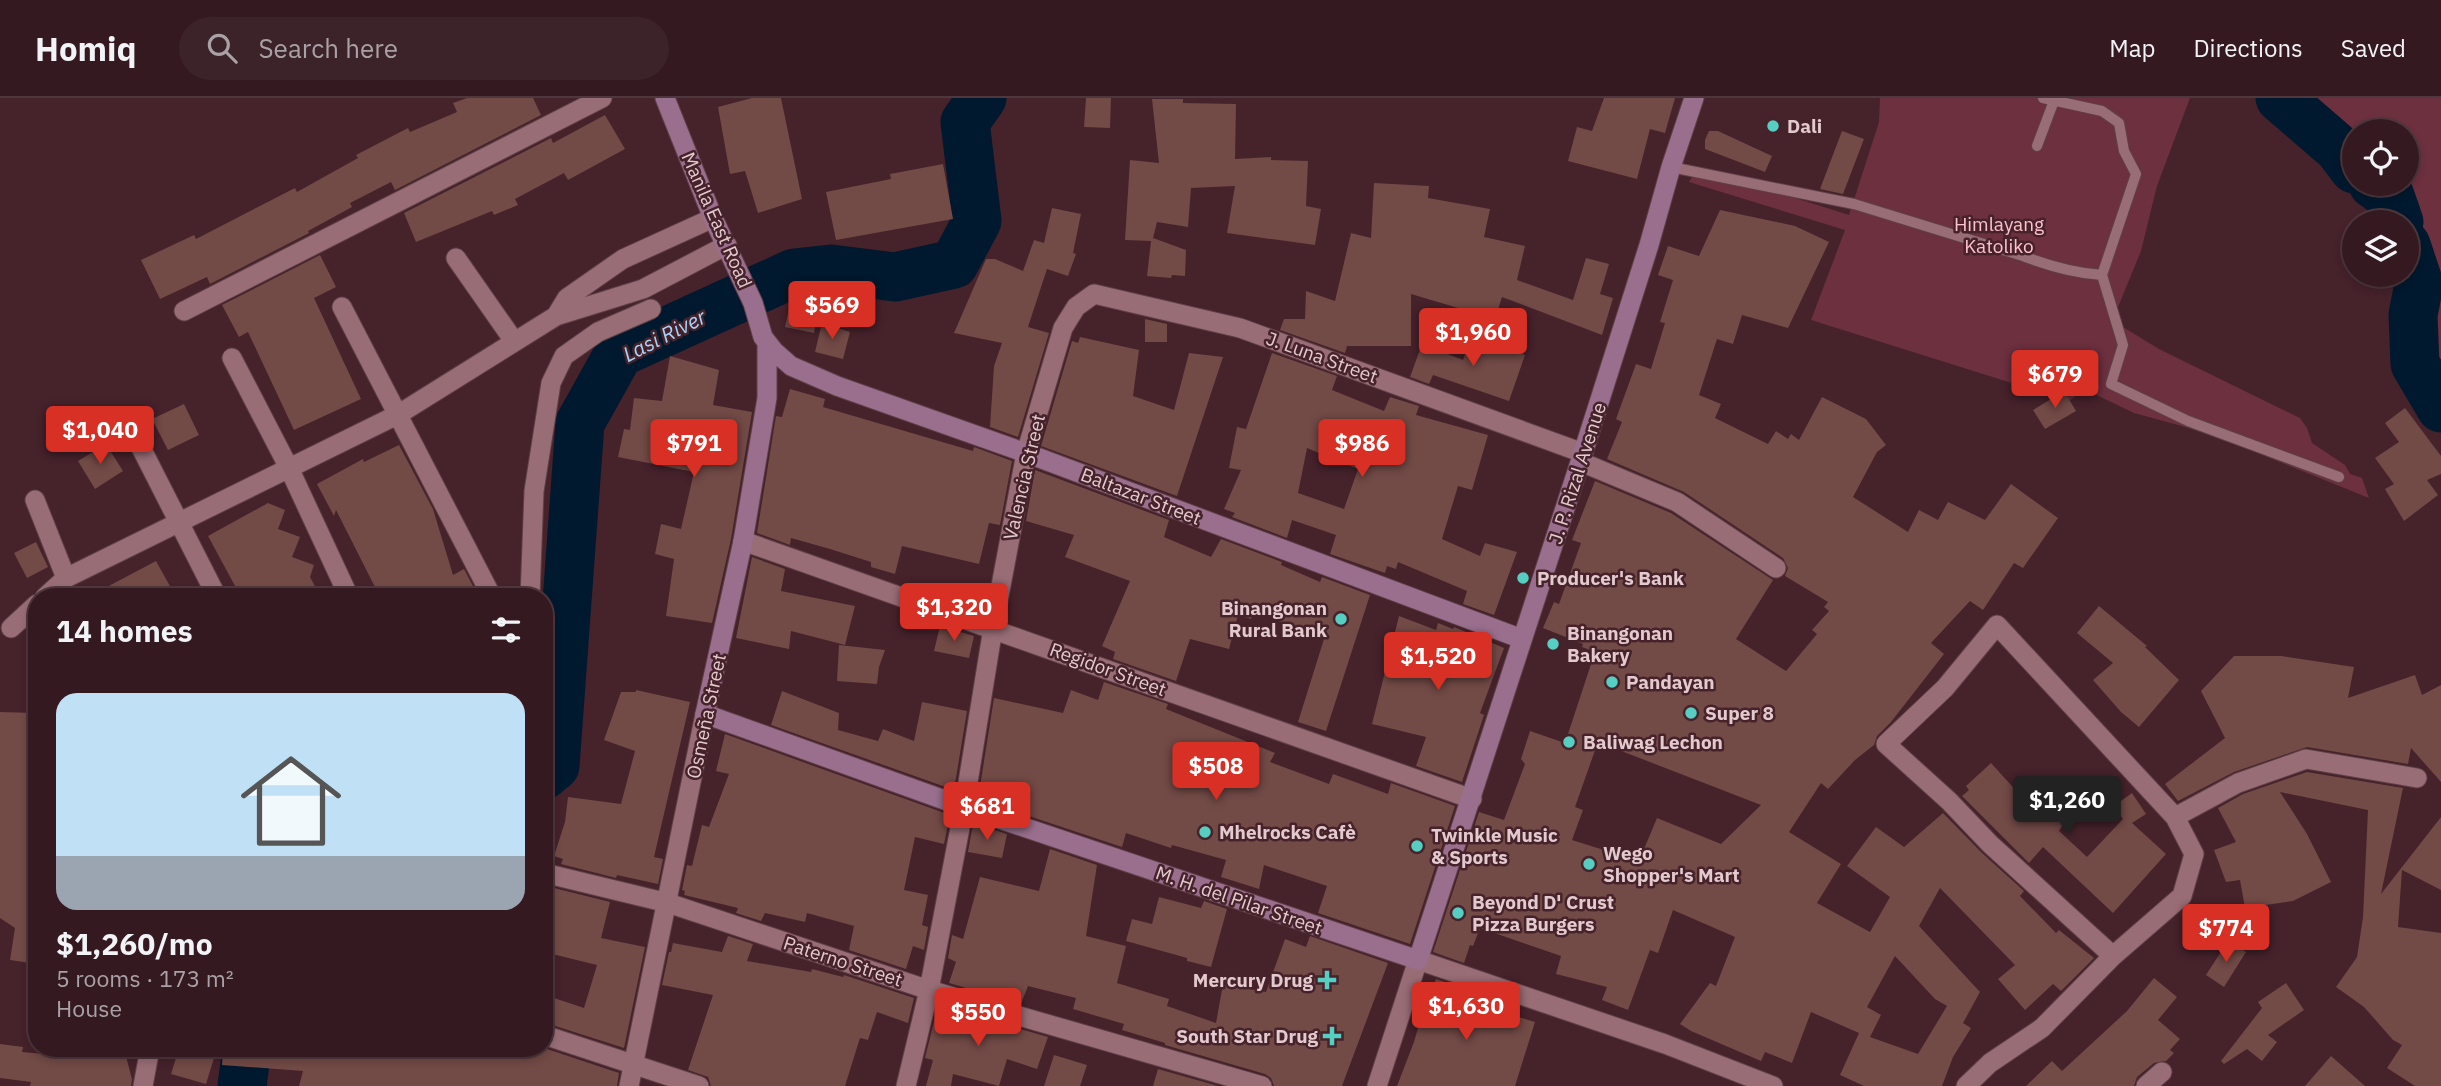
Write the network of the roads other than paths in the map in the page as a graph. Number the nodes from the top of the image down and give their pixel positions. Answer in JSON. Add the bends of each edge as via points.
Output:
{"nodes":[{"id":1,"x":601,"y":98,"type":"edge"},
{"id":2,"x":665,"y":98,"type":"edge"},
{"id":3,"x":1694,"y":98,"type":"edge"},
{"id":4,"x":2051,"y":99,"type":"edge"},
{"id":5,"x":2036,"y":146,"type":"dead end"},
{"id":6,"x":1671,"y":167,"type":"junction"},
{"id":7,"x":713,"y":218,"type":"junction"},
{"id":8,"x":727,"y":245,"type":"junction"},
{"id":9,"x":456,"y":258,"type":"dead end"},
{"id":10,"x":2102,"y":275,"type":"junction"},
{"id":11,"x":1094,"y":294,"type":"joint"},
{"id":12,"x":342,"y":307,"type":"dead end"},
{"id":13,"x":652,"y":309,"type":"dead end"},
{"id":14,"x":184,"y":311,"type":"dead end"},
{"id":15,"x":556,"y":316,"type":"junction"},
{"id":16,"x":514,"y":341,"type":"junction"},
{"id":17,"x":768,"y":343,"type":"junction"},
{"id":18,"x":232,"y":358,"type":"dead end"},
{"id":19,"x":399,"y":414,"type":"junction"},
{"id":20,"x":132,"y":430,"type":"dead end"},
{"id":21,"x":1026,"y":453,"type":"junction"},
{"id":22,"x":1582,"y":458,"type":"junction"},
{"id":23,"x":289,"y":468,"type":"junction"},
{"id":24,"x":2339,"y":477,"type":"dead end"},
{"id":25,"x":34,"y":500,"type":"dead end"},
{"id":26,"x":180,"y":520,"type":"junction"},
{"id":27,"x":743,"y":541,"type":"junction"},
{"id":28,"x":1776,"y":568,"type":"dead end"},
{"id":29,"x":66,"y":578,"type":"junction"},
{"id":30,"x":55,"y":588,"type":"edge"},
{"id":31,"x":213,"y":588,"type":"edge"},
{"id":32,"x":345,"y":588,"type":"edge"},
{"id":33,"x":487,"y":588,"type":"edge"},
{"id":34,"x":530,"y":588,"type":"edge"},
{"id":35,"x":28,"y":612,"type":"edge"},
{"id":36,"x":11,"y":628,"type":"dead end"},
{"id":37,"x":993,"y":628,"type":"junction"},
{"id":38,"x":1522,"y":639,"type":"junction"},
{"id":39,"x":705,"y":714,"type":"junction"},
{"id":40,"x":2417,"y":778,"type":"dead end"},
{"id":41,"x":1472,"y":799,"type":"junction"},
{"id":42,"x":964,"y":807,"type":"junction"},
{"id":43,"x":2175,"y":817,"type":"junction"},
{"id":44,"x":553,"y":875,"type":"edge"},
{"id":45,"x":667,"y":903,"type":"junction"},
{"id":46,"x":2113,"y":957,"type":"junction"},
{"id":47,"x":1418,"y":960,"type":"junction"},
{"id":48,"x":929,"y":990,"type":"junction"},
{"id":49,"x":553,"y":1038,"type":"edge"},
{"id":50,"x":148,"y":1057,"type":"edge"},
{"id":51,"x":633,"y":1064,"type":"junction"},
{"id":52,"x":2161,"y":1072,"type":"dead end"},
{"id":53,"x":143,"y":1086,"type":"edge"},
{"id":54,"x":629,"y":1086,"type":"edge"},
{"id":55,"x":699,"y":1086,"type":"edge"},
{"id":56,"x":906,"y":1086,"type":"edge"},
{"id":57,"x":1262,"y":1086,"type":"edge"},
{"id":58,"x":1377,"y":1086,"type":"edge"},
{"id":59,"x":1773,"y":1086,"type":"edge"},
{"id":60,"x":1966,"y":1086,"type":"edge"},
{"id":61,"x":2146,"y":1086,"type":"edge"}],
"edges":[{"from":1,"to":14,"type":"street"},
{"from":2,"to":7,"type":"main road","name":"Manila East Road"},
{"from":3,"to":6,"type":"main road","name":"J. P. Rizal Avenue"},
{"from":4,"to":5,"type":"lane"},
{"from":4,"to":10,"type":"lane","via":[[2102,111],[2119,123],[2124,151],[2136,174]]},
{"from":6,"to":10,"type":"lane","via":[[1854,204],[2075,273]]},
{"from":6,"to":22,"type":"main road","name":"J. P. Rizal Avenue"},
{"from":7,"to":8,"type":"main road","name":"Manila East Road"},
{"from":7,"to":15,"type":"street","via":[[623,259],[567,298]]},
{"from":8,"to":15,"type":"street","via":[[643,289]]},
{"from":8,"to":17,"type":"main road","name":"Manila East Road"},
{"from":9,"to":16,"type":"street"},
{"from":10,"to":24,"type":"lane","via":[[2123,345],[2111,384],[2188,421]]},
{"from":11,"to":21,"type":"street","name":"Valencia Street","via":[[1076,307],[1063,328]]},
{"from":11,"to":22,"type":"street","name":"J. Luna Street","via":[[1240,328]]},
{"from":12,"to":19,"type":"street"},
{"from":13,"to":34,"type":"street","via":[[598,332],[564,356],[551,383],[534,491]]},
{"from":15,"to":16,"type":"street"},
{"from":16,"to":19,"type":"street"},
{"from":17,"to":21,"type":"main road","name":"Baltazar Street","via":[[791,366],[818,379]]},
{"from":17,"to":27,"type":"main road","name":"Osmeña Street","via":[[767,398]]},
{"from":18,"to":23,"type":"street"},
{"from":19,"to":23,"type":"street"},
{"from":19,"to":33,"type":"street"},
{"from":20,"to":26,"type":"street"},
{"from":21,"to":37,"type":"street","name":"Valencia Street"},
{"from":21,"to":38,"type":"main road","name":"Baltazar Street"},
{"from":22,"to":28,"type":"street","name":"J. Luna Street","via":[[1677,502]]},
{"from":22,"to":38,"type":"main road","name":"J. P. Rizal Avenue"},
{"from":23,"to":26,"type":"street"},
{"from":23,"to":32,"type":"street"},
{"from":25,"to":29,"type":"street"},
{"from":26,"to":29,"type":"street"},
{"from":26,"to":31,"type":"street"},
{"from":27,"to":37,"type":"street","name":"Regidor Street"},
{"from":27,"to":39,"type":"main road","name":"Osmeña Street"},
{"from":29,"to":30,"type":"street"},
{"from":35,"to":36,"type":"street"},
{"from":37,"to":41,"type":"street","name":"Regidor Street"},
{"from":37,"to":42,"type":"street","name":"Valencia Street"},
{"from":38,"to":41,"type":"main road","name":"J. P. Rizal Avenue"},
{"from":39,"to":42,"type":"main road","name":"M. H. del Pilar Street"},
{"from":39,"to":45,"type":"street","name":"Osmeña Street"},
{"from":40,"to":43,"type":"street","via":[[2306,759],[2238,783]]},
{"from":41,"to":47,"type":"main road","name":"J. P. Rizal Avenue"},
{"from":42,"to":47,"type":"main road","name":"M. H. del Pilar Street"},
{"from":42,"to":48,"type":"street","name":"Valencia Street"},
{"from":43,"to":46,"type":"street","via":[[2194,854],[2182,896]]},
{"from":43,"to":46,"type":"street","via":[[1997,625],[1945,688],[1886,744]]},
{"from":44,"to":45,"type":"street","name":"Paterno Street"},
{"from":45,"to":48,"type":"street","name":"Paterno Street"},
{"from":45,"to":51,"type":"street","name":"Osmeña Street"},
{"from":46,"to":60,"type":"street","via":[[2042,1028],[1990,1063]]},
{"from":47,"to":58,"type":"street","name":"J. P. Rizal Avenue"},
{"from":47,"to":59,"type":"street","name":"M. H. del Pilar Street"},
{"from":48,"to":56,"type":"street","name":"Valencia Street"},
{"from":48,"to":57,"type":"street","name":"Paterno Street"},
{"from":49,"to":51,"type":"street"},
{"from":50,"to":53,"type":"street"},
{"from":51,"to":54,"type":"street","name":"Osmeña Street"},
{"from":51,"to":55,"type":"street"},
{"from":52,"to":61,"type":"street"}]}
